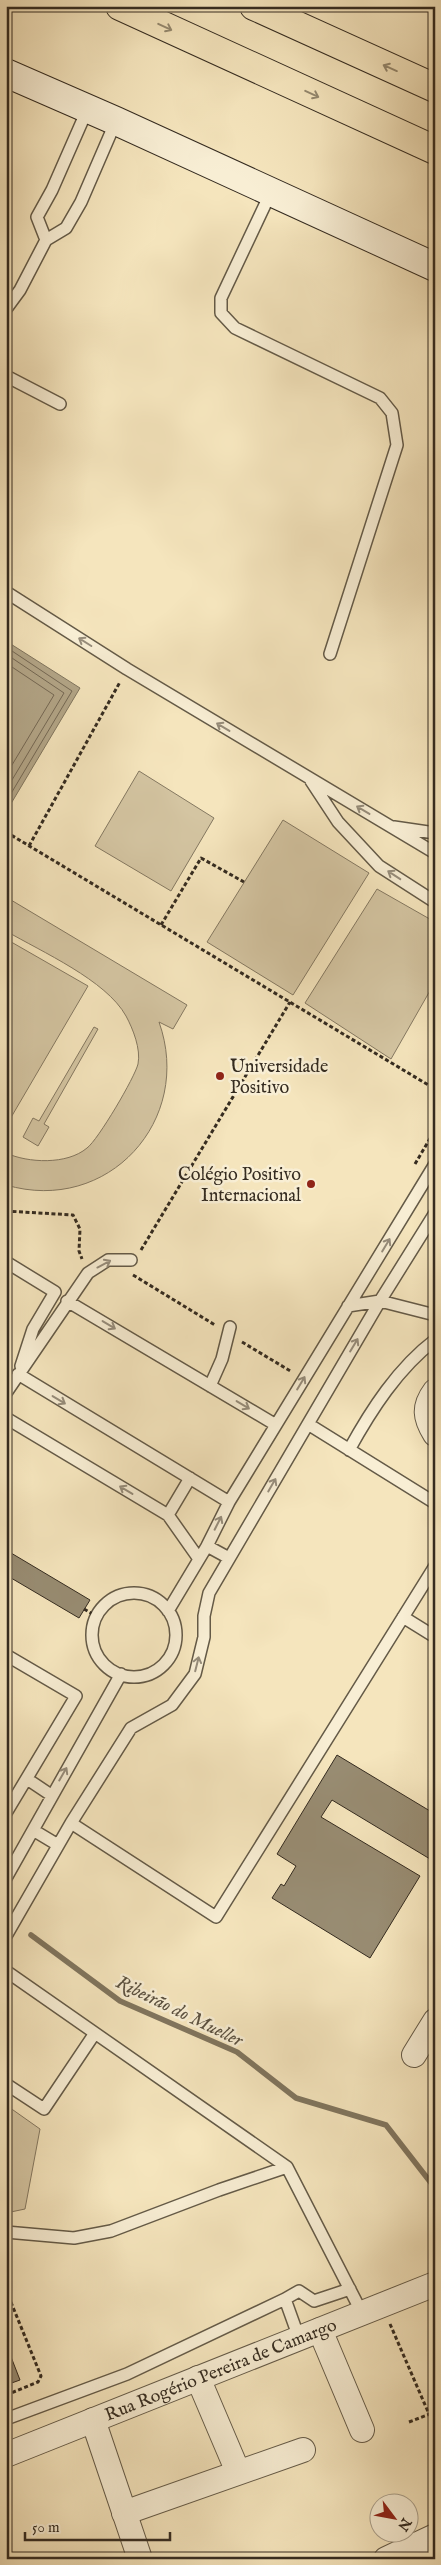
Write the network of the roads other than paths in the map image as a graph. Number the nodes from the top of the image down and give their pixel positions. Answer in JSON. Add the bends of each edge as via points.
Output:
{"nodes":[{"id":1,"x":254,"y":6,"type":"edge"},
{"id":2,"x":262,"y":6,"type":"edge"},
{"id":3,"x":121,"y":7,"type":"edge"},
{"id":4,"x":315,"y":33,"type":"junction"},
{"id":5,"x":6,"y":73,"type":"edge"},
{"id":6,"x":435,"y":88,"type":"edge"},
{"id":7,"x":88,"y":108,"type":"junction"},
{"id":8,"x":116,"y":120,"type":"junction"},
{"id":9,"x":435,"y":150,"type":"edge"},
{"id":10,"x":271,"y":192,"type":"junction"},
{"id":11,"x":46,"y":240,"type":"junction"},
{"id":12,"x":435,"y":268,"type":"edge"},
{"id":13,"x":6,"y":309,"type":"edge"},
{"id":14,"x":6,"y":376,"type":"edge"},
{"id":15,"x":60,"y":404,"type":"dead end"},
{"id":16,"x":6,"y":592,"type":"edge"},
{"id":17,"x":330,"y":654,"type":"dead end"},
{"id":18,"x":309,"y":778,"type":"junction"},
{"id":19,"x":390,"y":826,"type":"junction"},
{"id":20,"x":435,"y":833,"type":"edge"},
{"id":21,"x":435,"y":853,"type":"edge"},
{"id":22,"x":435,"y":902,"type":"edge"},
{"id":23,"x":435,"y":1164,"type":"edge"},
{"id":24,"x":435,"y":1213,"type":"edge"},
{"id":25,"x":131,"y":1260,"type":"dead end"},
{"id":26,"x":6,"y":1262,"type":"edge"},
{"id":27,"x":67,"y":1301,"type":"junction"},
{"id":28,"x":380,"y":1301,"type":"junction"},
{"id":29,"x":348,"y":1306,"type":"junction"},
{"id":30,"x":435,"y":1315,"type":"edge"},
{"id":31,"x":229,"y":1330,"type":"road end"},
{"id":32,"x":435,"y":1340,"type":"edge"},
{"id":33,"x":18,"y":1374,"type":"junction"},
{"id":34,"x":210,"y":1386,"type":"junction"},
{"id":35,"x":6,"y":1393,"type":"edge"},
{"id":36,"x":430,"y":1401,"type":"edge"},
{"id":37,"x":6,"y":1418,"type":"edge"},
{"id":38,"x":308,"y":1424,"type":"junction"},
{"id":39,"x":276,"y":1425,"type":"junction"},
{"id":40,"x":435,"y":1434,"type":"edge"},
{"id":41,"x":349,"y":1450,"type":"junction"},
{"id":42,"x":190,"y":1478,"type":"junction"},
{"id":43,"x":229,"y":1502,"type":"junction"},
{"id":44,"x":435,"y":1503,"type":"edge"},
{"id":45,"x":168,"y":1515,"type":"junction"},
{"id":46,"x":207,"y":1546,"type":"junction"},
{"id":47,"x":230,"y":1558,"type":"junction"},
{"id":48,"x":199,"y":1559,"type":"junction"},
{"id":49,"x":435,"y":1566,"type":"edge"},
{"id":50,"x":424,"y":1582,"type":"junction"},
{"id":51,"x":435,"y":1589,"type":"edge"},
{"id":52,"x":168,"y":1611,"type":"junction"},
{"id":53,"x":403,"y":1617,"type":"junction"},
{"id":54,"x":432,"y":1635,"type":"dead end"},
{"id":55,"x":6,"y":1655,"type":"edge"},
{"id":56,"x":121,"y":1674,"type":"junction"},
{"id":57,"x":27,"y":1779,"type":"junction"},
{"id":58,"x":51,"y":1795,"type":"junction"},
{"id":59,"x":6,"y":1813,"type":"edge"},
{"id":60,"x":71,"y":1823,"type":"junction"},
{"id":61,"x":33,"y":1830,"type":"junction"},
{"id":62,"x":58,"y":1845,"type":"junction"},
{"id":63,"x":6,"y":1878,"type":"edge"},
{"id":64,"x":6,"y":1936,"type":"edge"},
{"id":65,"x":6,"y":1971,"type":"edge"},
{"id":66,"x":435,"y":2021,"type":"edge"},
{"id":67,"x":95,"y":2033,"type":"junction"},
{"id":68,"x":414,"y":2055,"type":"dead end"},
{"id":69,"x":6,"y":2084,"type":"edge"},
{"id":70,"x":287,"y":2167,"type":"junction"},
{"id":71,"x":6,"y":2232,"type":"edge"},
{"id":72,"x":435,"y":2284,"type":"edge"},
{"id":73,"x":350,"y":2289,"type":"junction"},
{"id":74,"x":285,"y":2299,"type":"junction"},
{"id":75,"x":372,"y":2309,"type":"junction"},
{"id":76,"x":310,"y":2334,"type":"junction"},
{"id":77,"x":198,"y":2378,"type":"junction"},
{"id":78,"x":6,"y":2419,"type":"edge"},
{"id":79,"x":93,"y":2420,"type":"junction"},
{"id":80,"x":362,"y":2430,"type":"dead end"},
{"id":81,"x":303,"y":2450,"type":"dead end"},
{"id":82,"x":6,"y":2454,"type":"edge"},
{"id":83,"x":238,"y":2472,"type":"junction"},
{"id":84,"x":124,"y":2513,"type":"junction"},
{"id":85,"x":435,"y":2536,"type":"edge"},
{"id":86,"x":140,"y":2559,"type":"edge"},
{"id":87,"x":386,"y":2559,"type":"edge"}],
"edges":[{"from":1,"to":4,"type":"highway"},
{"from":2,"to":4,"type":"highway"},
{"from":3,"to":9,"type":"highway","one_way":true},
{"from":6,"to":4,"type":"highway","one_way":true},
{"from":5,"to":7,"type":"main road"},
{"from":7,"to":8,"type":"main road"},
{"from":7,"to":11,"type":"lane","via":[[37,217]]},
{"from":8,"to":10,"type":"main road"},
{"from":8,"to":11,"type":"lane","via":[[81,202],[66,228]]},
{"from":10,"to":12,"type":"main road"},
{"from":10,"to":17,"type":"lane","via":[[221,298],[221,313],[235,328],[380,398],[392,413],[397,445]]},
{"from":11,"to":13,"type":"lane","via":[[20,290]]},
{"from":14,"to":15,"type":"lane"},
{"from":18,"to":16,"type":"lane","one_way":true},
{"from":19,"to":18,"type":"lane","one_way":true},
{"from":22,"to":18,"type":"lane","one_way":true,"via":[[379,866],[338,822]]},
{"from":19,"to":20,"type":"lane"},
{"from":19,"to":21,"type":"lane"},
{"from":29,"to":23,"type":"lane","one_way":true},
{"from":24,"to":28,"type":"lane"},
{"from":27,"to":25,"type":"lane","one_way":true,"via":[[88,1273],[108,1260]]},
{"from":26,"to":33,"type":"lane","via":[[55,1292],[32,1329]]},
{"from":27,"to":33,"type":"lane"},
{"from":27,"to":34,"type":"lane","one_way":true},
{"from":28,"to":29,"type":"lane"},
{"from":28,"to":30,"type":"lane"},
{"from":38,"to":28,"type":"lane","one_way":true},
{"from":39,"to":29,"type":"lane","one_way":true},
{"from":31,"to":34,"type":"lane","via":[[222,1359]]},
{"from":32,"to":41,"type":"lane","via":[[392,1383]]},
{"from":33,"to":35,"type":"lane"},
{"from":33,"to":42,"type":"lane","one_way":true},
{"from":34,"to":39,"type":"lane","one_way":true},
{"from":36,"to":40,"type":"street","via":[[428,1423]]},
{"from":45,"to":37,"type":"lane","one_way":true},
{"from":38,"to":41,"type":"lane"},
{"from":47,"to":38,"type":"lane","one_way":true},
{"from":39,"to":43,"type":"lane"},
{"from":41,"to":44,"type":"lane"},
{"from":42,"to":43,"type":"lane"},
{"from":42,"to":45,"type":"lane"},
{"from":46,"to":43,"type":"lane","one_way":true},
{"from":45,"to":48,"type":"lane"},
{"from":46,"to":47,"type":"lane"},
{"from":46,"to":48,"type":"lane"},
{"from":60,"to":47,"type":"lane","one_way":true,"via":[[131,1728],[172,1706],[195,1674],[210,1592]]},
{"from":48,"to":52,"type":"lane"},
{"from":49,"to":50,"type":"lane"},
{"from":50,"to":51,"type":"lane"},
{"from":50,"to":53,"type":"lane"},
{"from":52,"to":56,"type":"lane","via":[[176,1636],[167,1660],[146,1675]]},
{"from":52,"to":56,"type":"lane","via":[[159,1601],[134,1592],[120,1594],[108,1601],[96,1616],[92,1634],[97,1655],[103,1664]]},
{"from":53,"to":54,"type":"lane"},
{"from":53,"to":60,"type":"lane","via":[[216,1917]]},
{"from":55,"to":57,"type":"lane","via":[[76,1696]]},
{"from":58,"to":56,"type":"lane","one_way":true},
{"from":57,"to":58,"type":"lane"},
{"from":57,"to":59,"type":"lane"},
{"from":58,"to":61,"type":"lane"},
{"from":60,"to":62,"type":"lane"},
{"from":61,"to":62,"type":"lane"},
{"from":61,"to":63,"type":"lane"},
{"from":62,"to":64,"type":"lane"},
{"from":65,"to":67,"type":"lane"},
{"from":66,"to":68,"type":"street"},
{"from":67,"to":69,"type":"lane","via":[[44,2109]]},
{"from":67,"to":70,"type":"lane"},
{"from":70,"to":71,"type":"lane","via":[[111,2231],[74,2238]]},
{"from":70,"to":73,"type":"lane"},
{"from":72,"to":75,"type":"street","name":"Rua Rogério Pereira de Camargo"},
{"from":73,"to":74,"type":"lane","via":[[314,2301],[299,2292]]},
{"from":73,"to":75,"type":"lane"},
{"from":74,"to":76,"type":"lane"},
{"from":74,"to":78,"type":"lane","via":[[127,2374]]},
{"from":75,"to":76,"type":"street","name":"Rua Rogério Pereira de Camargo"},
{"from":76,"to":77,"type":"street","name":"Rua Rogério Pereira de Camargo"},
{"from":76,"to":80,"type":"street"},
{"from":77,"to":79,"type":"street","name":"Rua Rogério Pereira de Camargo"},
{"from":77,"to":83,"type":"street"},
{"from":79,"to":82,"type":"street","name":"Rua Rogério Pereira de Camargo"},
{"from":79,"to":84,"type":"street"},
{"from":81,"to":83,"type":"street"},
{"from":83,"to":84,"type":"street"},
{"from":84,"to":86,"type":"street"},
{"from":85,"to":87,"type":"street"}]}
